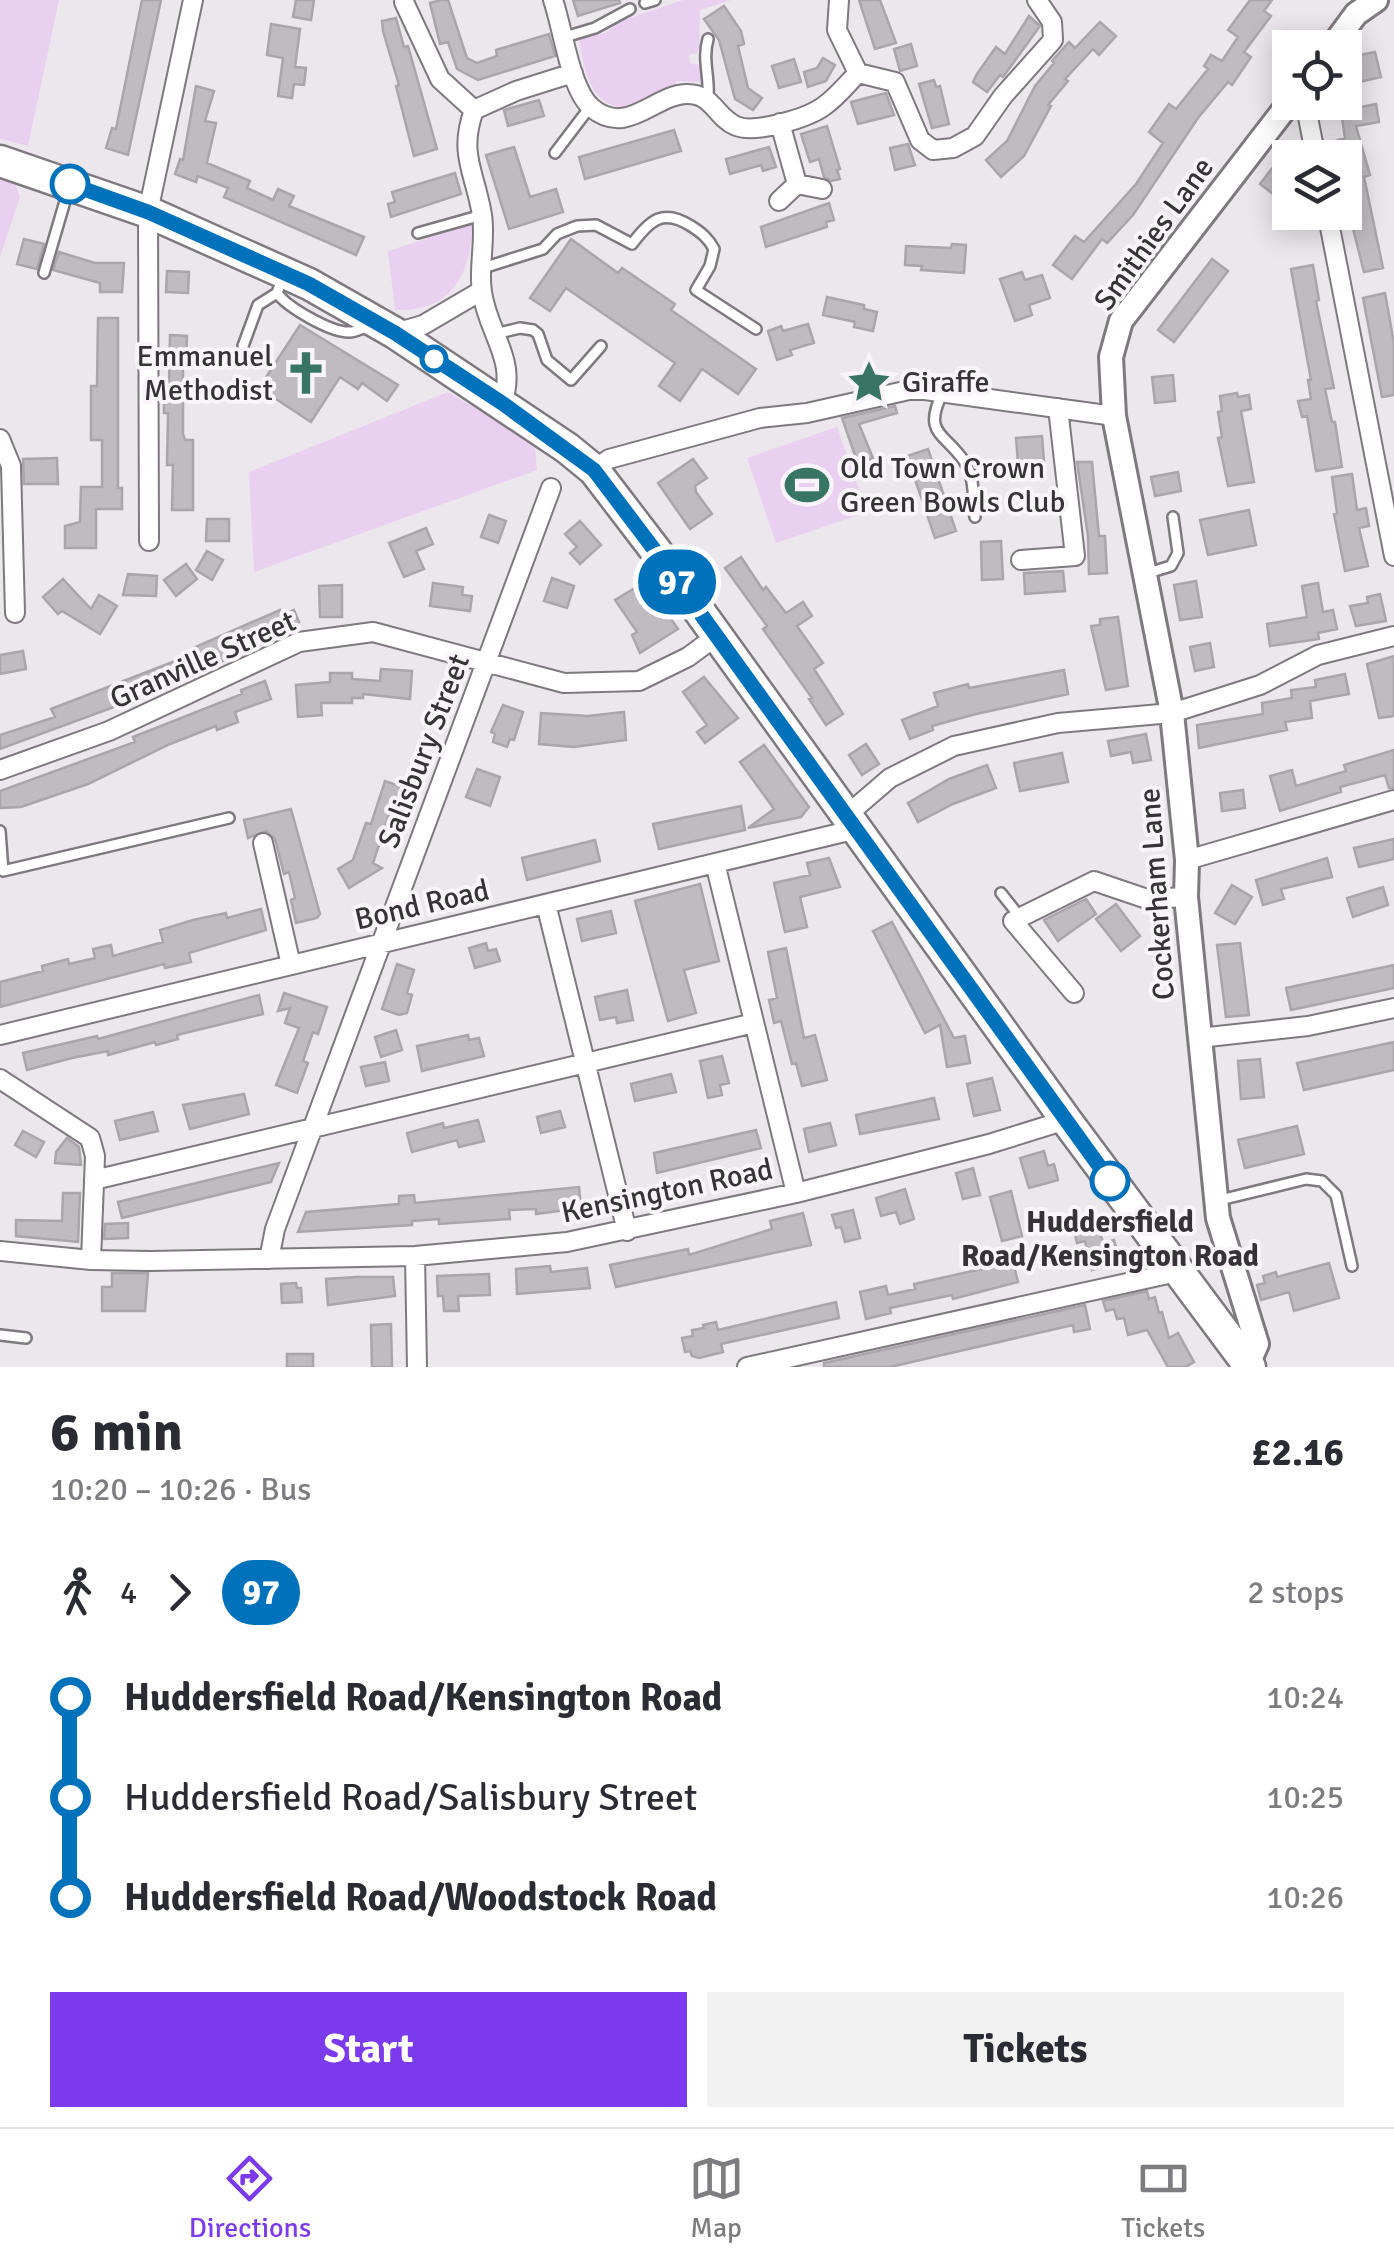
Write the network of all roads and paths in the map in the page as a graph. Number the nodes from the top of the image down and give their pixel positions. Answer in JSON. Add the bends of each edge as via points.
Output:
{"nodes":[{"id":1,"x":193,"y":0,"type":"edge"},
{"id":2,"x":553,"y":0,"type":"edge"},
{"id":3,"x":840,"y":0,"type":"edge"},
{"id":4,"x":1037,"y":0,"type":"edge"},
{"id":5,"x":1376,"y":0,"type":"edge"},
{"id":6,"x":404,"y":2,"type":"edge"},
{"id":7,"x":1352,"y":7,"type":"edge"},
{"id":8,"x":630,"y":9,"type":"dead end"},
{"id":9,"x":1340,"y":30,"type":"edge"},
{"id":10,"x":565,"y":36,"type":"junction"},
{"id":11,"x":708,"y":39,"type":"dead end"},
{"id":12,"x":573,"y":73,"type":"junction"},
{"id":13,"x":858,"y":73,"type":"junction"},
{"id":14,"x":708,"y":99,"type":"junction"},
{"id":15,"x":590,"y":107,"type":"junction"},
{"id":16,"x":474,"y":110,"type":"junction"},
{"id":17,"x":1276,"y":120,"type":"edge"},
{"id":18,"x":780,"y":122,"type":"junction"},
{"id":19,"x":555,"y":152,"type":"dead end"},
{"id":20,"x":0,"y":162,"type":"edge"},
{"id":21,"x":70,"y":184,"type":"junction"},
{"id":22,"x":797,"y":184,"type":"junction"},
{"id":23,"x":822,"y":188,"type":"dead end"},
{"id":24,"x":780,"y":201,"type":"dead end"},
{"id":25,"x":148,"y":212,"type":"junction"},
{"id":26,"x":482,"y":215,"type":"junction"},
{"id":27,"x":1331,"y":230,"type":"edge"},
{"id":28,"x":418,"y":233,"type":"dead end"},
{"id":29,"x":483,"y":268,"type":"junction"},
{"id":30,"x":44,"y":274,"type":"dead end"},
{"id":31,"x":280,"y":283,"type":"junction"},
{"id":32,"x":482,"y":291,"type":"junction"},
{"id":33,"x":387,"y":328,"type":"junction"},
{"id":34,"x":756,"y":329,"type":"dead end"},
{"id":35,"x":495,"y":334,"type":"junction"},
{"id":36,"x":243,"y":346,"type":"dead end"},
{"id":37,"x":601,"y":346,"type":"dead end"},
{"id":38,"x":943,"y":392,"type":"junction"},
{"id":39,"x":502,"y":403,"type":"junction"},
{"id":40,"x":1058,"y":408,"type":"junction"},
{"id":41,"x":1114,"y":416,"type":"junction"},
{"id":42,"x":0,"y":439,"type":"edge"},
{"id":43,"x":594,"y":470,"type":"junction"},
{"id":44,"x":552,"y":488,"type":"dead end"},
{"id":45,"x":975,"y":517,"type":"dead end"},
{"id":46,"x":1173,"y":517,"type":"dead end"},
{"id":47,"x":150,"y":541,"type":"dead end"},
{"id":48,"x":1394,"y":556,"type":"edge"},
{"id":49,"x":1022,"y":560,"type":"dead end"},
{"id":50,"x":1145,"y":574,"type":"junction"},
{"id":51,"x":15,"y":612,"type":"dead end"},
{"id":52,"x":716,"y":636,"type":"junction"},
{"id":53,"x":1394,"y":636,"type":"edge"},
{"id":54,"x":487,"y":661,"type":"junction"},
{"id":55,"x":1172,"y":713,"type":"junction"},
{"id":56,"x":0,"y":770,"type":"edge"},
{"id":57,"x":1394,"y":800,"type":"edge"},
{"id":58,"x":228,"y":818,"type":"dead end"},
{"id":59,"x":852,"y":822,"type":"junction"},
{"id":60,"x":0,"y":831,"type":"edge"},
{"id":61,"x":263,"y":843,"type":"dead end"},
{"id":62,"x":1186,"y":860,"type":"junction"},
{"id":63,"x":716,"y":863,"type":"junction"},
{"id":64,"x":1001,"y":893,"type":"dead end"},
{"id":65,"x":1186,"y":897,"type":"junction"},
{"id":66,"x":546,"y":904,"type":"junction"},
{"id":67,"x":1020,"y":918,"type":"junction"},
{"id":68,"x":381,"y":943,"type":"junction"},
{"id":69,"x":291,"y":965,"type":"junction"},
{"id":70,"x":1074,"y":993,"type":"dead end"},
{"id":71,"x":1394,"y":1008,"type":"edge"},
{"id":72,"x":754,"y":1023,"type":"junction"},
{"id":73,"x":0,"y":1034,"type":"edge"},
{"id":74,"x":1199,"y":1038,"type":"junction"},
{"id":75,"x":585,"y":1063,"type":"junction"},
{"id":76,"x":0,"y":1080,"type":"edge"},
{"id":77,"x":1066,"y":1120,"type":"junction"},
{"id":78,"x":312,"y":1128,"type":"junction"},
{"id":79,"x":94,"y":1180,"type":"junction"},
{"id":80,"x":796,"y":1193,"type":"junction"},
{"id":81,"x":1216,"y":1201,"type":"junction"},
{"id":82,"x":627,"y":1231,"type":"junction"},
{"id":83,"x":0,"y":1252,"type":"edge"},
{"id":84,"x":415,"y":1256,"type":"junction"},
{"id":85,"x":270,"y":1258,"type":"junction"},
{"id":86,"x":91,"y":1260,"type":"junction"},
{"id":87,"x":1352,"y":1266,"type":"dead end"},
{"id":88,"x":1177,"y":1272,"type":"junction"},
{"id":89,"x":0,"y":1335,"type":"edge"},
{"id":90,"x":26,"y":1338,"type":"dead end"},
{"id":91,"x":1249,"y":1366,"type":"edge"},
{"id":92,"x":417,"y":1367,"type":"edge"},
{"id":93,"x":748,"y":1367,"type":"edge"}],
"edges":[{"from":1,"to":25,"type":"street"},
{"from":2,"to":10,"type":"street"},
{"from":3,"to":13,"type":"street","via":[[837,30]]},
{"from":4,"to":13,"type":"street","via":[[1052,22],[1054,40],[975,136],[953,148],[934,150],[920,140],[896,82]]},
{"from":5,"to":7,"type":"street"},
{"from":6,"to":16,"type":"street","via":[[440,79]]},
{"from":7,"to":9,"type":"street"},
{"from":8,"to":10,"type":"lane"},
{"from":10,"to":12,"type":"street"},
{"from":11,"to":14,"type":"lane"},
{"from":12,"to":15,"type":"street"},
{"from":12,"to":16,"type":"street"},
{"from":13,"to":18,"type":"street","via":[[822,107]]},
{"from":14,"to":15,"type":"street","via":[[681,94],[630,116],[602,115]]},
{"from":14,"to":18,"type":"street","via":[[736,126]]},
{"from":15,"to":19,"type":"lane"},
{"from":16,"to":26,"type":"street","via":[[465,148]]},
{"from":17,"to":41,"type":"street","name":"Smithies Lane","via":[[1121,321],[1111,357]]},
{"from":18,"to":22,"type":"street"},
{"from":20,"to":21,"type":"highway"},
{"from":21,"to":25,"type":"highway"},
{"from":21,"to":30,"type":"lane"},
{"from":22,"to":23,"type":"street"},
{"from":22,"to":24,"type":"street"},
{"from":25,"to":31,"type":"highway"},
{"from":25,"to":47,"type":"street"},
{"from":26,"to":28,"type":"lane"},
{"from":26,"to":29,"type":"street"},
{"from":27,"to":48,"type":"street"},
{"from":29,"to":32,"type":"street"},
{"from":29,"to":34,"type":"lane","via":[[543,249],[577,226],[596,225],[632,244],[645,227],[677,217],[707,236],[714,249],[696,290]]},
{"from":31,"to":33,"type":"highway"},
{"from":31,"to":36,"type":"lane","via":[[258,306]]},
{"from":32,"to":33,"type":"street","via":[[424,325]]},
{"from":32,"to":35,"type":"street"},
{"from":33,"to":39,"type":"highway"},
{"from":35,"to":37,"type":"lane","via":[[533,330],[547,360],[571,380]]},
{"from":35,"to":39,"type":"street","via":[[509,384]]},
{"from":38,"to":40,"type":"street"},
{"from":38,"to":43,"type":"street","via":[[889,392],[760,418],[609,459]]},
{"from":38,"to":45,"type":"lane","via":[[934,424],[972,479]]},
{"from":39,"to":43,"type":"highway"},
{"from":40,"to":41,"type":"street"},
{"from":40,"to":49,"type":"street","via":[[1075,556]]},
{"from":41,"to":50,"type":"street","name":"Cockerham Lane"},
{"from":42,"to":51,"type":"street","via":[[11,466]]},
{"from":43,"to":52,"type":"highway"},
{"from":44,"to":54,"type":"street","name":"Salisbury Street"},
{"from":46,"to":50,"type":"lane","via":[[1173,564]]},
{"from":50,"to":55,"type":"street","name":"Cockerham Lane"},
{"from":52,"to":54,"type":"street","name":"Granville Street","via":[[639,681],[564,683]]},
{"from":52,"to":59,"type":"highway"},
{"from":53,"to":55,"type":"street","via":[[1318,655],[1260,685]]},
{"from":54,"to":56,"type":"street","name":"Granville Street","via":[[373,632],[299,642],[108,732]]},
{"from":54,"to":68,"type":"street","name":"Salisbury Street"},
{"from":55,"to":59,"type":"street","via":[[1058,723],[954,746],[890,778]]},
{"from":55,"to":62,"type":"street","name":"Cockerham Lane"},
{"from":57,"to":62,"type":"street"},
{"from":58,"to":60,"type":"lane","via":[[3,871]]},
{"from":59,"to":63,"type":"street","name":"Bond Road"},
{"from":59,"to":77,"type":"highway"},
{"from":61,"to":69,"type":"street"},
{"from":62,"to":65,"type":"street","name":"Cockerham Lane"},
{"from":63,"to":66,"type":"street","name":"Bond Road"},
{"from":63,"to":72,"type":"street"},
{"from":64,"to":67,"type":"lane"},
{"from":65,"to":67,"type":"street","via":[[1147,899],[1094,881]]},
{"from":65,"to":74,"type":"street","name":"Cockerham Lane"},
{"from":66,"to":68,"type":"street","name":"Bond Road"},
{"from":66,"to":75,"type":"street"},
{"from":67,"to":70,"type":"street","via":[[1013,921]]},
{"from":68,"to":69,"type":"street","name":"Bond Road"},
{"from":68,"to":78,"type":"street","name":"Salisbury Street"},
{"from":69,"to":73,"type":"street","name":"Bond Road"},
{"from":71,"to":74,"type":"street"},
{"from":72,"to":75,"type":"street"},
{"from":72,"to":80,"type":"street"},
{"from":74,"to":81,"type":"street","name":"Cockerham Lane"},
{"from":75,"to":78,"type":"street"},
{"from":75,"to":82,"type":"street"},
{"from":76,"to":79,"type":"street","via":[[90,1138]]},
{"from":77,"to":80,"type":"street","name":"Kensington Road"},
{"from":77,"to":88,"type":"highway"},
{"from":78,"to":79,"type":"street"},
{"from":78,"to":85,"type":"street","name":"Salisbury Street"},
{"from":79,"to":86,"type":"street"},
{"from":80,"to":82,"type":"street","name":"Kensington Road"},
{"from":81,"to":87,"type":"lane","via":[[1322,1181],[1336,1194]]},
{"from":81,"to":91,"type":"street","name":"Cockerham Lane","via":[[1257,1344]]},
{"from":82,"to":84,"type":"street","name":"Kensington Road"},
{"from":83,"to":86,"type":"street","name":"Kensington Road"},
{"from":84,"to":85,"type":"street","name":"Kensington Road"},
{"from":84,"to":92,"type":"street"},
{"from":85,"to":86,"type":"street","name":"Kensington Road"},
{"from":88,"to":91,"type":"highway"},
{"from":88,"to":93,"type":"street"},
{"from":89,"to":90,"type":"lane"}]}
